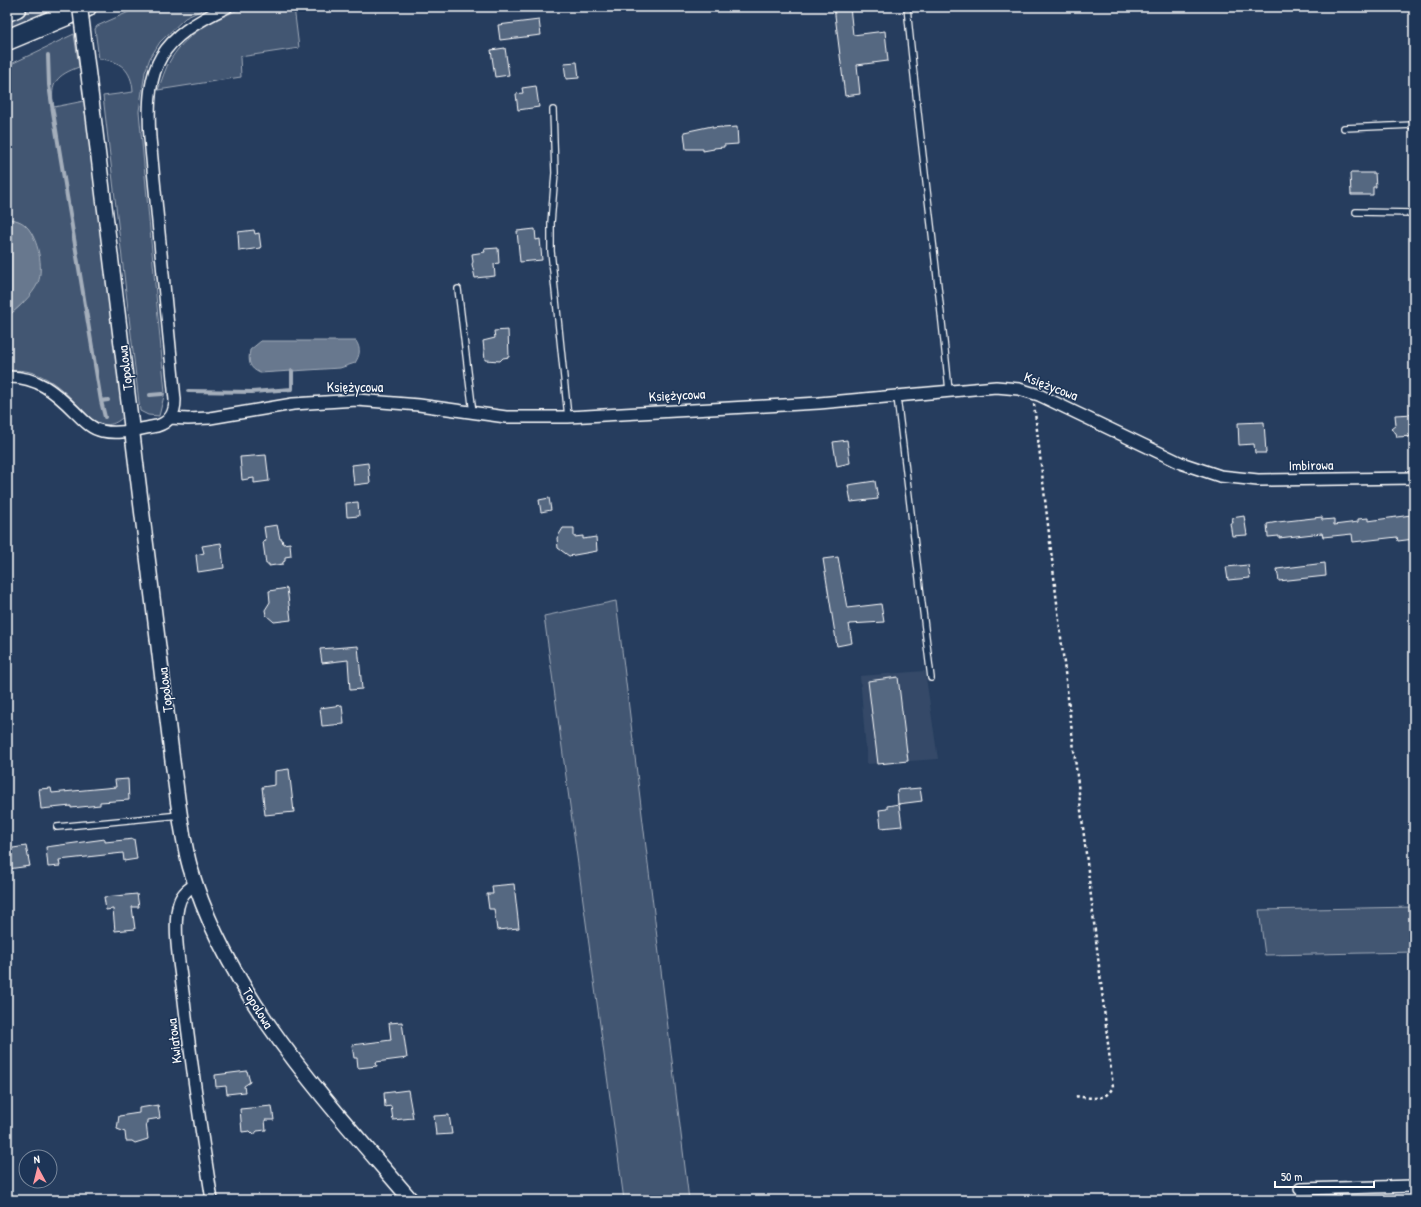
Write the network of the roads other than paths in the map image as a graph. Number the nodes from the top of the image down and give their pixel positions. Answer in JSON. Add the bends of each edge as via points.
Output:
{"nodes":[{"id":1,"x":16,"y":7,"type":"edge"},
{"id":2,"x":80,"y":7,"type":"edge"},
{"id":3,"x":86,"y":7,"type":"edge"},
{"id":4,"x":227,"y":7,"type":"edge"},
{"id":5,"x":907,"y":7,"type":"edge"},
{"id":6,"x":7,"y":11,"type":"edge"},
{"id":7,"x":7,"y":40,"type":"edge"},
{"id":8,"x":553,"y":110,"type":"dead end"},
{"id":9,"x":1414,"y":125,"type":"edge"},
{"id":10,"x":1344,"y":128,"type":"dead end"},
{"id":11,"x":1356,"y":212,"type":"dead end"},
{"id":12,"x":1414,"y":212,"type":"edge"},
{"id":13,"x":458,"y":289,"type":"dead end"},
{"id":14,"x":7,"y":377,"type":"edge"},
{"id":15,"x":949,"y":391,"type":"junction"},
{"id":16,"x":897,"y":396,"type":"junction"},
{"id":17,"x":473,"y":413,"type":"junction"},
{"id":18,"x":568,"y":417,"type":"junction"},
{"id":19,"x":170,"y":418,"type":"junction"},
{"id":20,"x":132,"y":430,"type":"junction"},
{"id":21,"x":1209,"y":473,"type":"joint"},
{"id":22,"x":1414,"y":478,"type":"edge"},
{"id":23,"x":931,"y":678,"type":"dead end"},
{"id":24,"x":180,"y":815,"type":"junction"},
{"id":25,"x":57,"y":827,"type":"dead end"},
{"id":26,"x":196,"y":884,"type":"junction"},
{"id":27,"x":1414,"y":1186,"type":"edge"},
{"id":28,"x":1300,"y":1189,"type":"dead end"},
{"id":29,"x":212,"y":1200,"type":"edge"},
{"id":30,"x":411,"y":1200,"type":"edge"}],
"edges":[{"from":1,"to":6,"type":"highway"},
{"from":2,"to":20,"type":"street","name":"Topolowa","bridge":true},
{"from":3,"to":7,"type":"highway"},
{"from":4,"to":19,"type":"street","via":[[196,22],[178,36],[160,60],[150,87],[150,138],[175,400]]},
{"from":5,"to":15,"type":"lane"},
{"from":8,"to":18,"type":"lane","via":[[555,173],[551,251]]},
{"from":9,"to":10,"type":"lane"},
{"from":11,"to":12,"type":"lane"},
{"from":13,"to":17,"type":"lane"},
{"from":14,"to":20,"type":"street","name":"Księżycowa","via":[[28,379],[45,386],[56,393],[86,424],[96,429],[112,432]]},
{"from":15,"to":16,"type":"street","name":"Księżycowa"},
{"from":15,"to":21,"type":"street","name":"Księżycowa","via":[[996,387],[1036,393],[1174,461]]},
{"from":16,"to":18,"type":"street","name":"Księżycowa"},
{"from":16,"to":23,"type":"lane"},
{"from":17,"to":18,"type":"street","name":"Księżycowa","via":[[506,417]]},
{"from":17,"to":19,"type":"street","name":"Księżycowa","via":[[419,405],[336,400],[210,418]]},
{"from":19,"to":20,"type":"street","name":"Księżycowa","via":[[163,424]]},
{"from":20,"to":24,"type":"street","name":"Topolowa"},
{"from":21,"to":22,"type":"street","name":"Imbirowa","via":[[1258,480]]},
{"from":24,"to":25,"type":"lane"},
{"from":24,"to":26,"type":"street","name":"Topolowa","via":[[187,856]]},
{"from":26,"to":29,"type":"street","name":"Kwiatowa","via":[[186,890],[177,908],[178,939],[196,1095]]},
{"from":26,"to":30,"type":"street","name":"Topolowa","via":[[226,954],[277,1038],[326,1102]]},
{"from":27,"to":28,"type":"street"}]}
